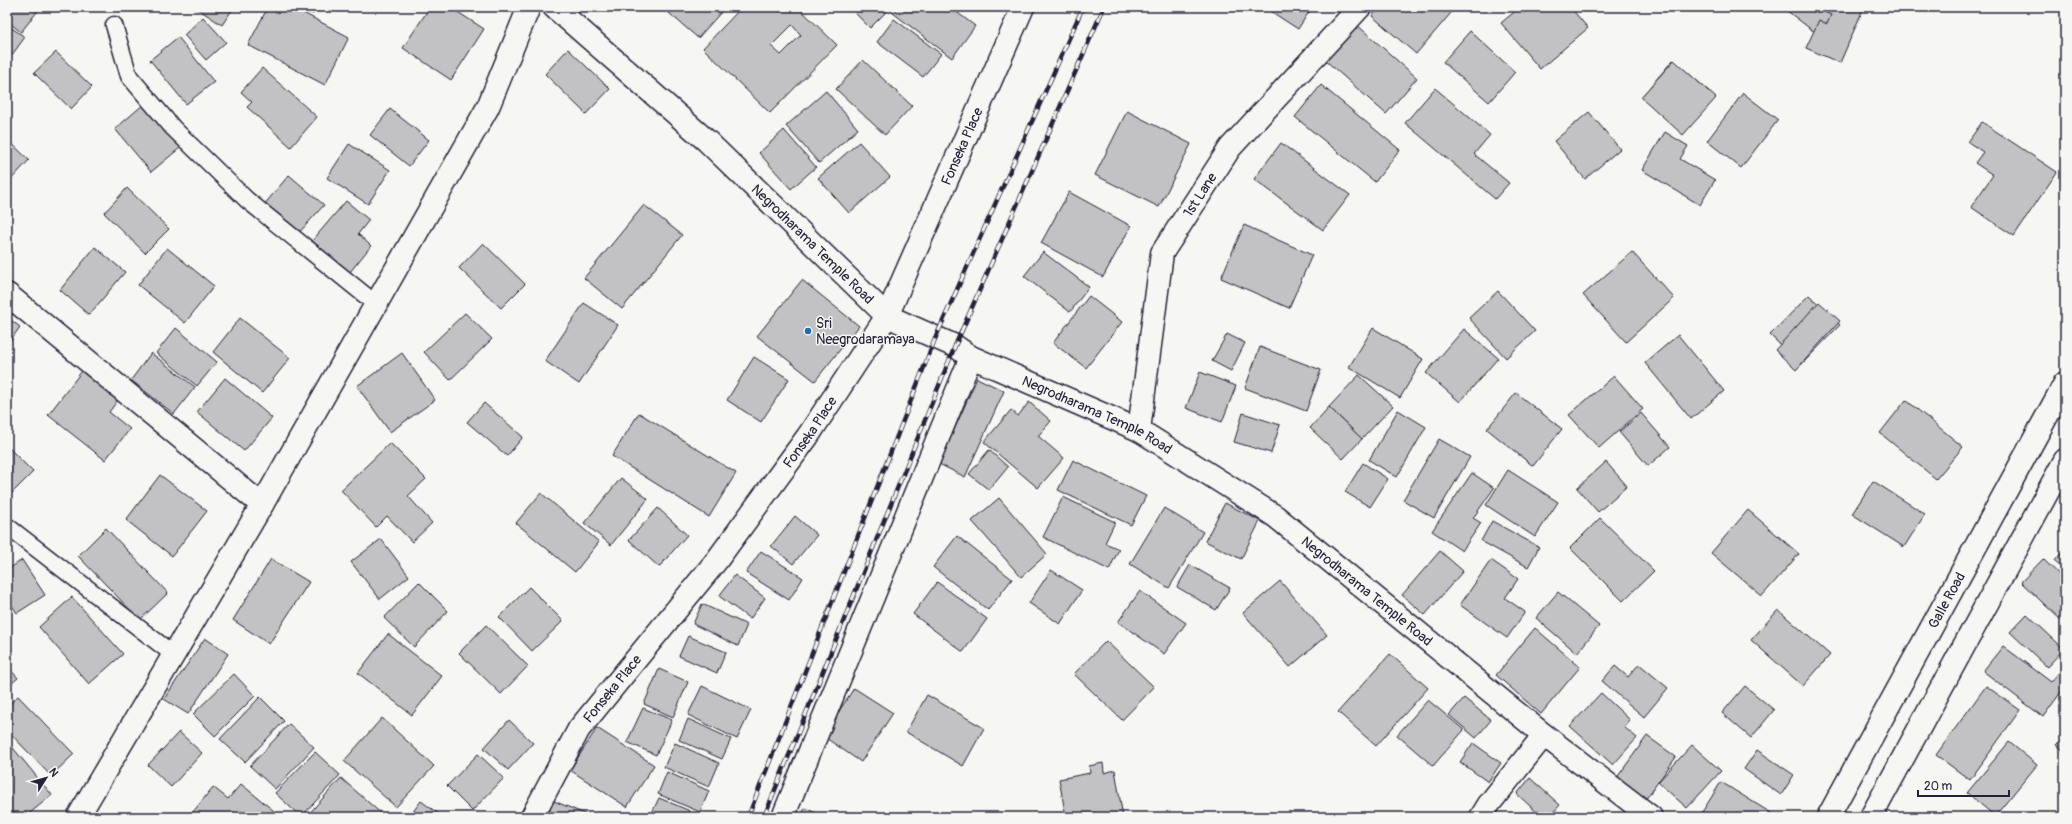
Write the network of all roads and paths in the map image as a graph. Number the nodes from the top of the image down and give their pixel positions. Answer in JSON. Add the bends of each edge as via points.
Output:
{"nodes":[{"id":1,"x":529,"y":7,"type":"edge"},
{"id":2,"x":554,"y":7,"type":"edge"},
{"id":3,"x":1022,"y":7,"type":"edge"},
{"id":4,"x":1360,"y":7,"type":"edge"},
{"id":5,"x":114,"y":25,"type":"dead end"},
{"id":6,"x":7,"y":294,"type":"edge"},
{"id":7,"x":376,"y":304,"type":"junction"},
{"id":8,"x":886,"y":316,"type":"junction"},
{"id":9,"x":971,"y":357,"type":"junction"},
{"id":10,"x":2065,"y":383,"type":"edge"},
{"id":11,"x":1139,"y":430,"type":"junction"},
{"id":12,"x":2065,"y":460,"type":"edge"},
{"id":13,"x":262,"y":505,"type":"junction"},
{"id":14,"x":7,"y":526,"type":"edge"},
{"id":15,"x":174,"y":655,"type":"junction"},
{"id":16,"x":1544,"y":736,"type":"junction"},
{"id":17,"x":78,"y":817,"type":"edge"},
{"id":18,"x":532,"y":817,"type":"edge"},
{"id":19,"x":783,"y":817,"type":"edge"},
{"id":20,"x":1481,"y":817,"type":"edge"},
{"id":21,"x":1651,"y":817,"type":"edge"},
{"id":22,"x":1828,"y":817,"type":"edge"},
{"id":23,"x":1871,"y":817,"type":"edge"}],
"edges":[{"from":1,"to":7,"type":"main road","via":[[488,107]]},
{"from":2,"to":8,"type":"main road","name":"Negrodharama Temple Road","via":[[707,141]]},
{"from":3,"to":8,"type":"main road","name":"Fonseka Place"},
{"from":4,"to":11,"type":"main road","name":"1st Lane","via":[[1230,148],[1162,253]]},
{"from":5,"to":7,"type":"lane","via":[[129,76],[173,128],[248,200]]},
{"from":6,"to":13,"type":"main road"},
{"from":7,"to":13,"type":"main road"},
{"from":8,"to":9,"type":"main road","name":"Negrodharama Temple Road","via":[[955,346]]},
{"from":8,"to":18,"type":"main road","name":"Fonseka Place","via":[[808,436],[717,560],[579,729]]},
{"from":9,"to":11,"type":"main road","name":"Negrodharama Temple Road"},
{"from":9,"to":19,"type":"main road"},
{"from":10,"to":22,"type":"main road","name":"Galle Road"},
{"from":11,"to":16,"type":"main road","name":"Negrodharama Temple Road","via":[[1275,516]]},
{"from":12,"to":23,"type":"main road"},
{"from":13,"to":15,"type":"main road"},
{"from":14,"to":15,"type":"lane"},
{"from":15,"to":17,"type":"main road"},
{"from":16,"to":20,"type":"main road"},
{"from":16,"to":21,"type":"main road","name":"Negrodharama Temple Road"}]}
